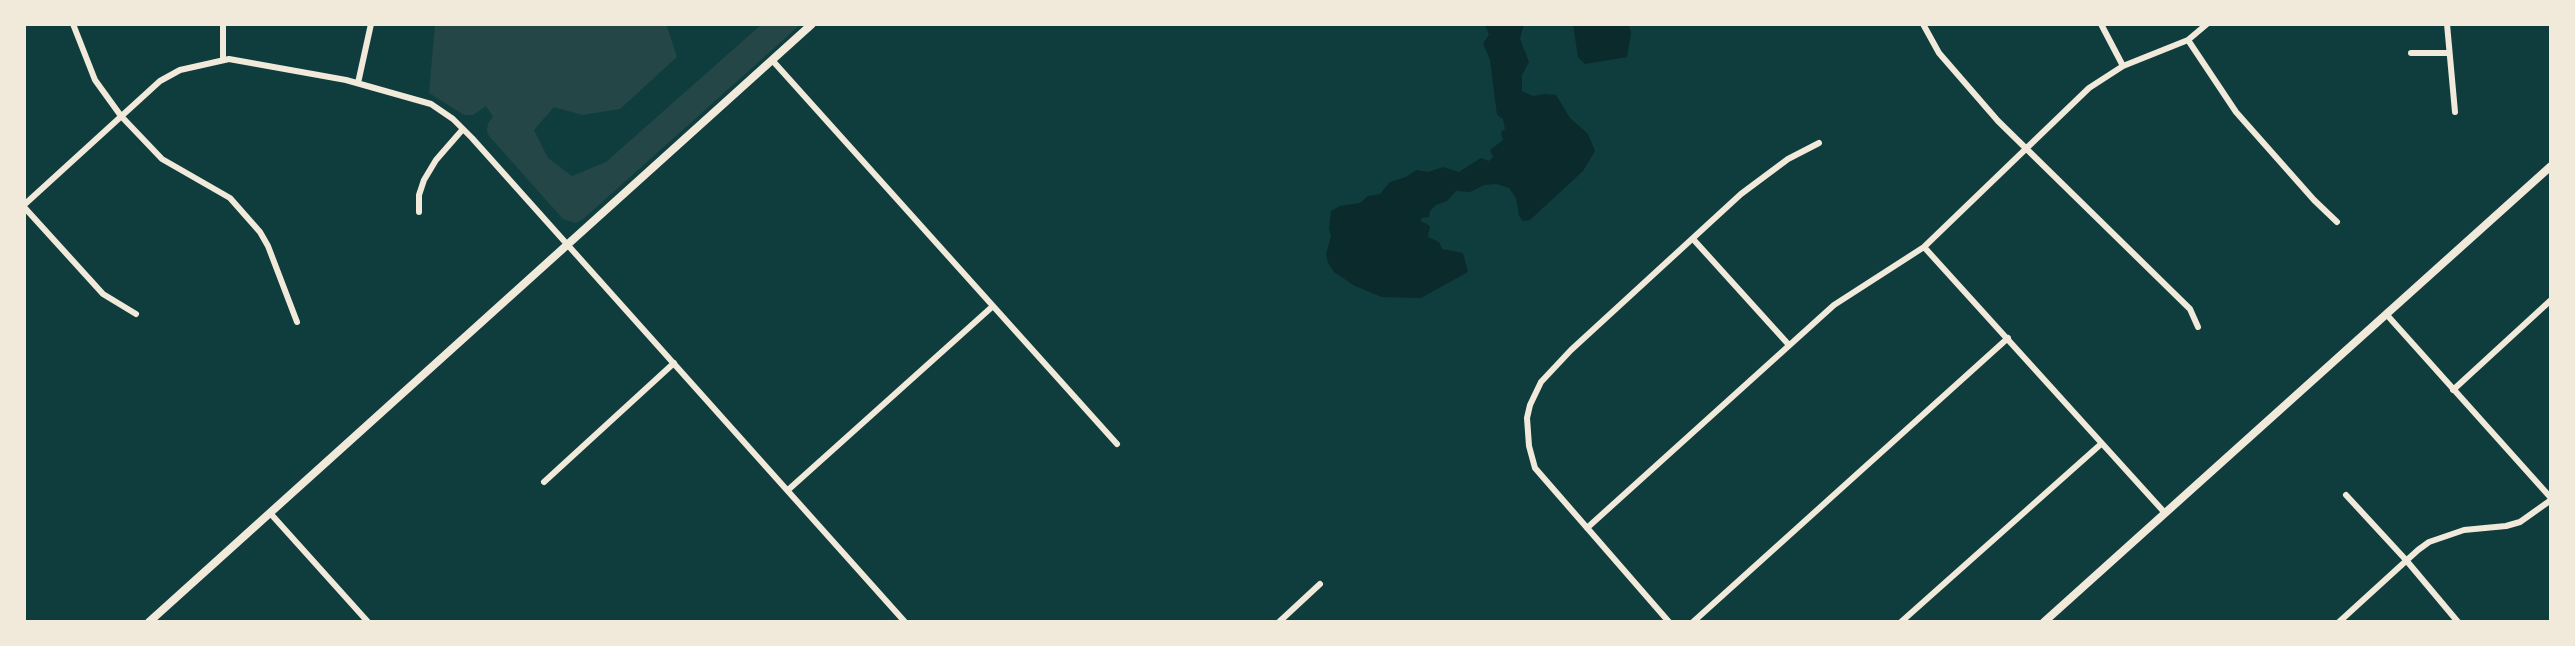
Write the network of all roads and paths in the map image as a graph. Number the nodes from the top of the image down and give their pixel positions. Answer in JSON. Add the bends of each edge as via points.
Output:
{"nodes":[{"id":1,"x":73,"y":24,"type":"edge"},
{"id":2,"x":223,"y":24,"type":"edge"},
{"id":3,"x":371,"y":24,"type":"edge"},
{"id":4,"x":812,"y":24,"type":"edge"},
{"id":5,"x":1923,"y":24,"type":"edge"},
{"id":6,"x":2101,"y":24,"type":"edge"},
{"id":7,"x":2207,"y":24,"type":"edge"},
{"id":8,"x":2447,"y":24,"type":"edge"},
{"id":9,"x":2188,"y":40,"type":"junction"},
{"id":10,"x":2411,"y":53,"type":"dead end"},
{"id":11,"x":2448,"y":53,"type":"junction"},
{"id":12,"x":223,"y":60,"type":"junction"},
{"id":13,"x":772,"y":60,"type":"junction"},
{"id":14,"x":2123,"y":66,"type":"junction"},
{"id":15,"x":358,"y":83,"type":"junction"},
{"id":16,"x":2455,"y":112,"type":"dead end"},
{"id":17,"x":121,"y":116,"type":"junction"},
{"id":18,"x":463,"y":129,"type":"junction"},
{"id":19,"x":1819,"y":143,"type":"dead end"},
{"id":20,"x":2026,"y":149,"type":"junction"},
{"id":21,"x":2551,"y":166,"type":"edge"},
{"id":22,"x":24,"y":206,"type":"edge"},
{"id":23,"x":419,"y":212,"type":"dead end"},
{"id":24,"x":2337,"y":222,"type":"dead end"},
{"id":25,"x":1693,"y":239,"type":"junction"},
{"id":26,"x":567,"y":245,"type":"junction"},
{"id":27,"x":1924,"y":247,"type":"junction"},
{"id":28,"x":2551,"y":300,"type":"edge"},
{"id":29,"x":993,"y":306,"type":"junction"},
{"id":30,"x":136,"y":314,"type":"dead end"},
{"id":31,"x":2387,"y":315,"type":"junction"},
{"id":32,"x":297,"y":322,"type":"dead end"},
{"id":33,"x":2198,"y":327,"type":"dead end"},
{"id":34,"x":2008,"y":338,"type":"junction"},
{"id":35,"x":1789,"y":345,"type":"junction"},
{"id":36,"x":674,"y":363,"type":"junction"},
{"id":37,"x":2453,"y":390,"type":"junction"},
{"id":38,"x":1118,"y":444,"type":"dead end"},
{"id":39,"x":2101,"y":444,"type":"junction"},
{"id":40,"x":544,"y":482,"type":"dead end"},
{"id":41,"x":788,"y":490,"type":"junction"},
{"id":42,"x":2346,"y":495,"type":"dead end"},
{"id":43,"x":2551,"y":499,"type":"edge"},
{"id":44,"x":270,"y":513,"type":"junction"},
{"id":45,"x":2165,"y":513,"type":"junction"},
{"id":46,"x":1587,"y":528,"type":"junction"},
{"id":47,"x":2406,"y":560,"type":"junction"},
{"id":48,"x":1320,"y":584,"type":"dead end"},
{"id":49,"x":149,"y":622,"type":"edge"},
{"id":50,"x":368,"y":622,"type":"edge"},
{"id":51,"x":905,"y":622,"type":"edge"},
{"id":52,"x":1279,"y":622,"type":"edge"},
{"id":53,"x":1669,"y":622,"type":"edge"},
{"id":54,"x":1693,"y":622,"type":"edge"},
{"id":55,"x":1901,"y":622,"type":"edge"},
{"id":56,"x":2044,"y":622,"type":"edge"},
{"id":57,"x":2339,"y":622,"type":"edge"},
{"id":58,"x":2458,"y":622,"type":"edge"}],
"edges":[{"from":1,"to":17,"type":"street","via":[[96,80]]},
{"from":2,"to":12,"type":"street"},
{"from":3,"to":15,"type":"street"},
{"from":4,"to":13,"type":"main road"},
{"from":5,"to":20,"type":"street","via":[[1957,75]]},
{"from":6,"to":14,"type":"street"},
{"from":7,"to":9,"type":"street"},
{"from":8,"to":11,"type":"street"},
{"from":9,"to":14,"type":"street"},
{"from":9,"to":24,"type":"street","via":[[2236,111]]},
{"from":10,"to":11,"type":"street"},
{"from":11,"to":16,"type":"street"},
{"from":12,"to":15,"type":"street"},
{"from":12,"to":17,"type":"street","via":[[180,70],[160,81]]},
{"from":13,"to":26,"type":"main road"},
{"from":13,"to":29,"type":"street"},
{"from":14,"to":20,"type":"street","via":[[2089,88]]},
{"from":15,"to":18,"type":"street","via":[[431,104]]},
{"from":17,"to":22,"type":"street"},
{"from":17,"to":32,"type":"street","via":[[162,159],[230,198],[244,213],[268,246]]},
{"from":18,"to":23,"type":"street","via":[[424,180]]},
{"from":18,"to":26,"type":"street"},
{"from":19,"to":25,"type":"street","via":[[1788,159],[1741,194]]},
{"from":20,"to":27,"type":"street"},
{"from":20,"to":33,"type":"street","via":[[2190,309]]},
{"from":21,"to":31,"type":"street"},
{"from":22,"to":30,"type":"street","via":[[103,294]]},
{"from":25,"to":35,"type":"street"},
{"from":25,"to":46,"type":"street","via":[[1541,382],[1527,418],[1528,446],[1535,468]]},
{"from":26,"to":36,"type":"street"},
{"from":26,"to":44,"type":"main road"},
{"from":27,"to":34,"type":"street"},
{"from":27,"to":35,"type":"street","via":[[1834,305]]},
{"from":28,"to":37,"type":"street"},
{"from":29,"to":38,"type":"street"},
{"from":29,"to":41,"type":"street"},
{"from":31,"to":37,"type":"street"},
{"from":31,"to":45,"type":"street"},
{"from":34,"to":39,"type":"street"},
{"from":34,"to":54,"type":"street"},
{"from":35,"to":46,"type":"street"},
{"from":36,"to":40,"type":"street"},
{"from":36,"to":41,"type":"street"},
{"from":37,"to":43,"type":"street"},
{"from":39,"to":45,"type":"street"},
{"from":39,"to":55,"type":"street"},
{"from":41,"to":51,"type":"street"},
{"from":42,"to":47,"type":"street"},
{"from":43,"to":47,"type":"street","via":[[2520,522],[2447,535]]},
{"from":44,"to":49,"type":"main road"},
{"from":44,"to":50,"type":"street"},
{"from":45,"to":56,"type":"street"},
{"from":46,"to":53,"type":"street"},
{"from":47,"to":57,"type":"street"},
{"from":47,"to":58,"type":"street"},
{"from":48,"to":52,"type":"street"}]}
